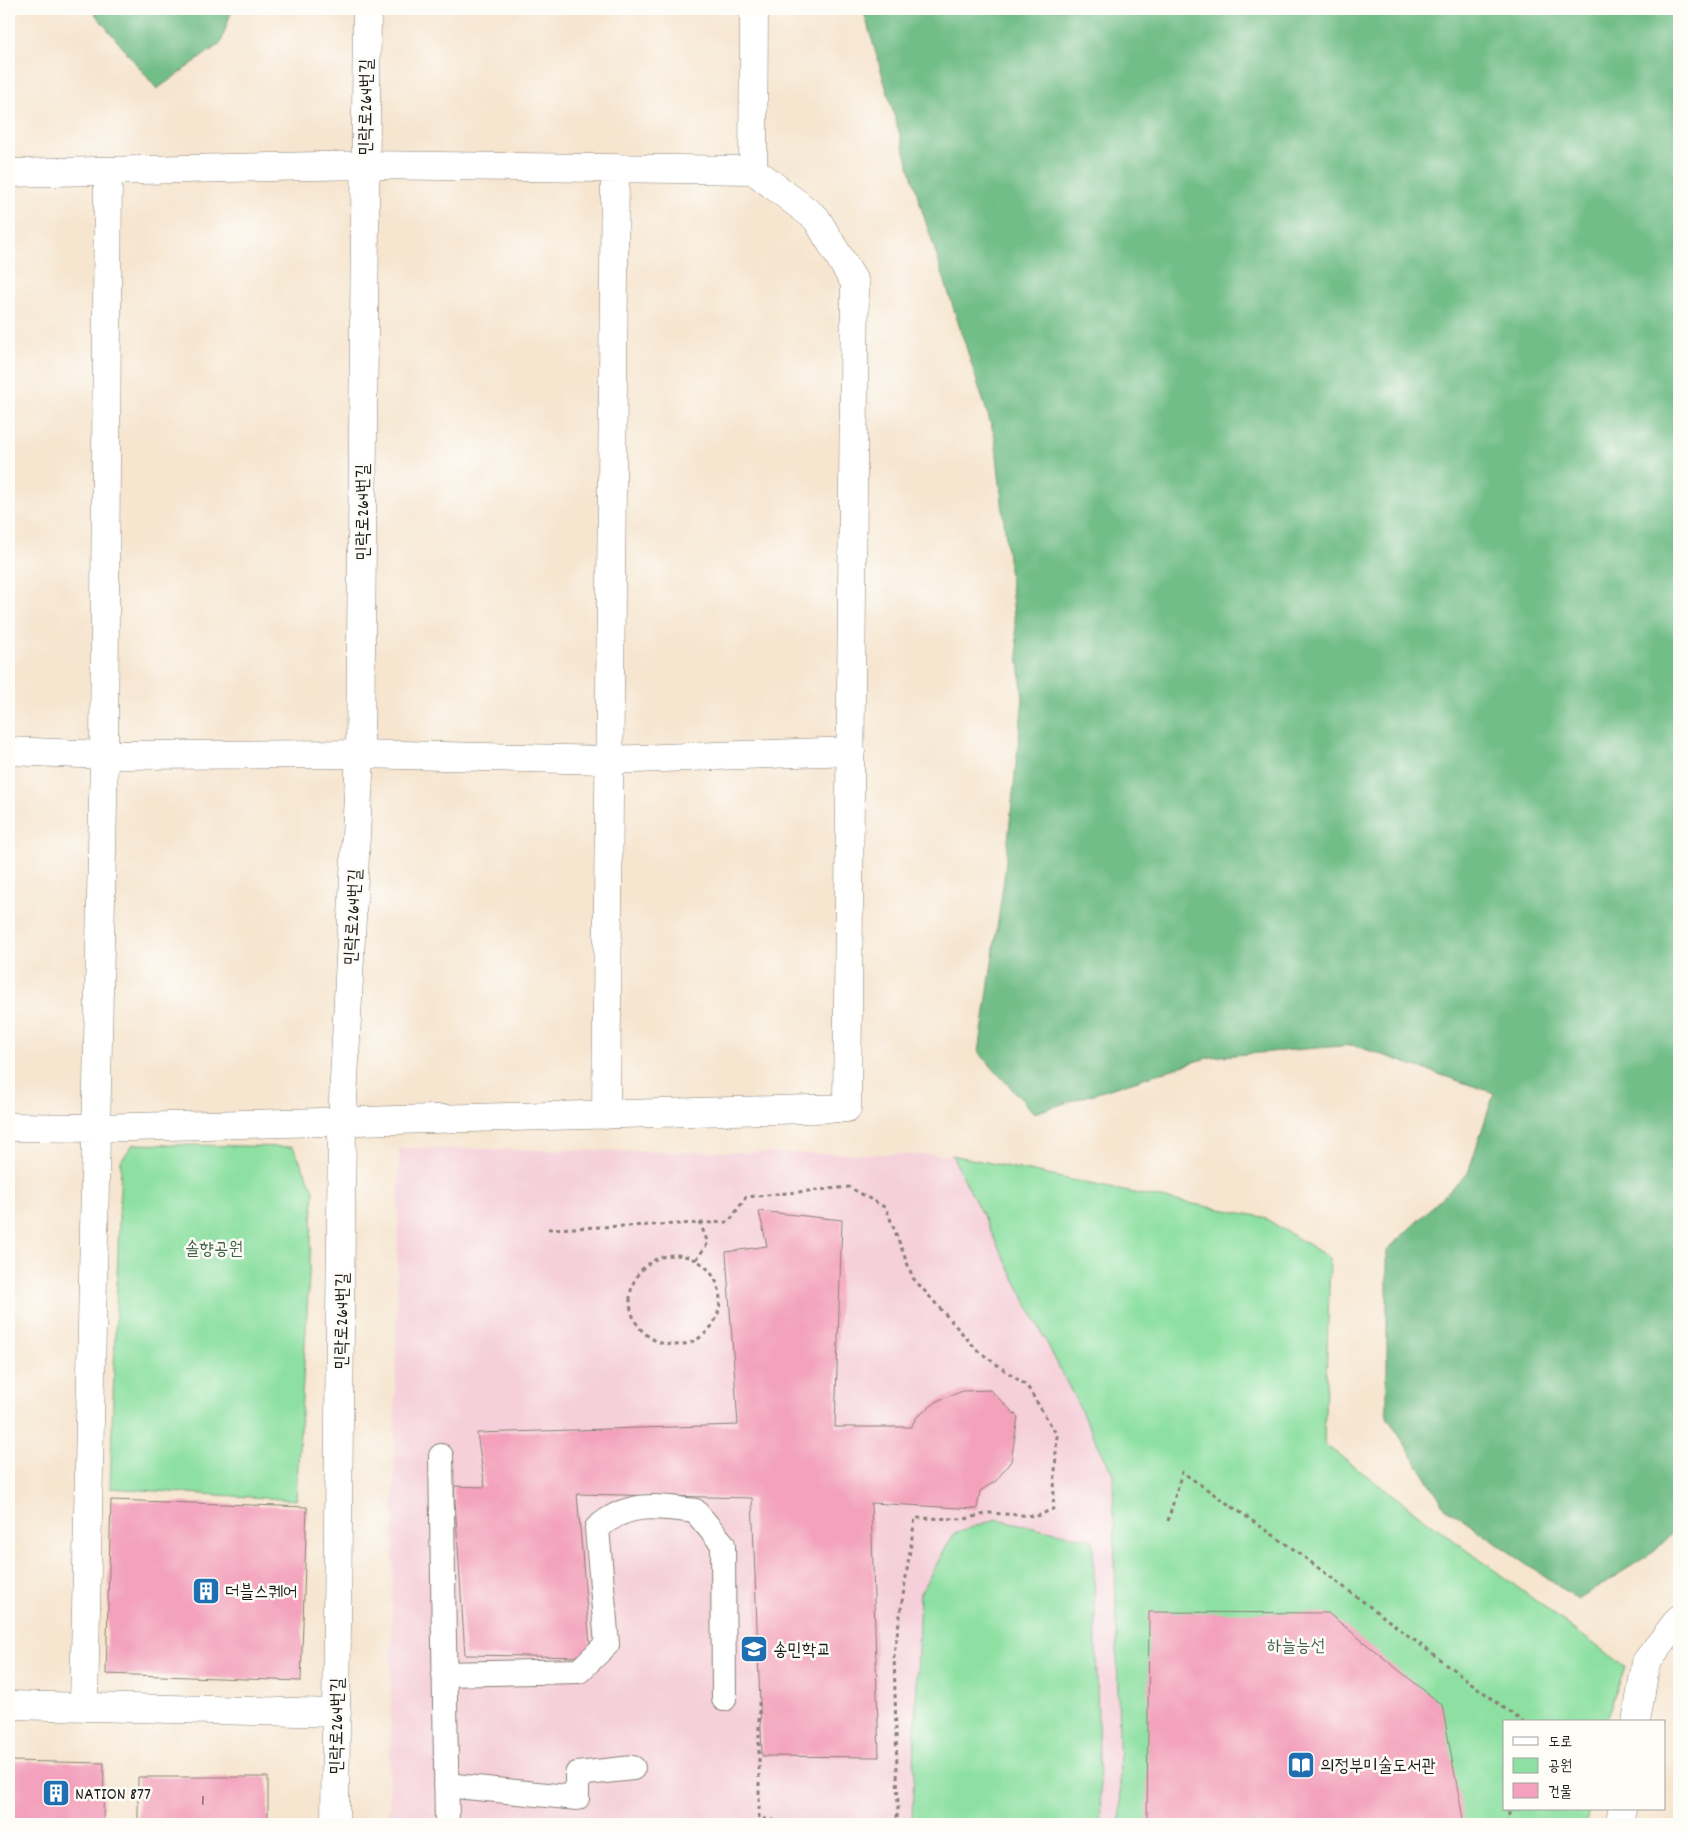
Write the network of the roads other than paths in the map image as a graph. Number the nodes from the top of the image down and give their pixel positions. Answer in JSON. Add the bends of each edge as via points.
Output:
{"nodes":[{"id":1,"x":367,"y":9,"type":"edge"},
{"id":2,"x":754,"y":9,"type":"edge"},
{"id":3,"x":364,"y":165,"type":"junction"},
{"id":4,"x":615,"y":168,"type":"junction"},
{"id":5,"x":108,"y":170,"type":"junction"},
{"id":6,"x":753,"y":170,"type":"junction"},
{"id":7,"x":9,"y":173,"type":"edge"},
{"id":8,"x":9,"y":751,"type":"edge"},
{"id":9,"x":851,"y":751,"type":"junction"},
{"id":10,"x":360,"y":754,"type":"junction"},
{"id":11,"x":104,"y":755,"type":"junction"},
{"id":12,"x":608,"y":760,"type":"junction"},
{"id":13,"x":606,"y":1115,"type":"junction"},
{"id":14,"x":342,"y":1121,"type":"junction"},
{"id":15,"x":9,"y":1127,"type":"edge"},
{"id":16,"x":96,"y":1128,"type":"junction"},
{"id":17,"x":441,"y":1456,"type":"dead end"},
{"id":18,"x":1679,"y":1618,"type":"edge"},
{"id":19,"x":444,"y":1674,"type":"junction"},
{"id":20,"x":724,"y":1690,"type":"road end"},
{"id":21,"x":9,"y":1705,"type":"edge"},
{"id":22,"x":84,"y":1705,"type":"junction"},
{"id":23,"x":337,"y":1713,"type":"junction"},
{"id":24,"x":1636,"y":1720,"type":"edge"},
{"id":25,"x":633,"y":1768,"type":"dead end"},
{"id":26,"x":446,"y":1785,"type":"junction"},
{"id":27,"x":1622,"y":1810,"type":"edge"},
{"id":28,"x":335,"y":1824,"type":"edge"},
{"id":29,"x":447,"y":1824,"type":"edge"},
{"id":30,"x":1620,"y":1824,"type":"edge"}],
"edges":[{"from":1,"to":3,"type":"street","name":"민락로264번길"},
{"from":2,"to":6,"type":"street"},
{"from":3,"to":4,"type":"street"},
{"from":3,"to":5,"type":"street"},
{"from":3,"to":10,"type":"street","name":"민락로264번길"},
{"from":4,"to":6,"type":"street"},
{"from":4,"to":12,"type":"street"},
{"from":5,"to":7,"type":"street"},
{"from":5,"to":11,"type":"street"},
{"from":6,"to":9,"type":"street","via":[[816,218],[855,283]]},
{"from":8,"to":11,"type":"street"},
{"from":9,"to":12,"type":"street"},
{"from":9,"to":13,"type":"street","via":[[847,1108]]},
{"from":10,"to":11,"type":"street"},
{"from":10,"to":12,"type":"street"},
{"from":10,"to":14,"type":"street","name":"민락로264번길"},
{"from":11,"to":16,"type":"street"},
{"from":12,"to":13,"type":"street"},
{"from":13,"to":14,"type":"street"},
{"from":14,"to":16,"type":"street"},
{"from":14,"to":23,"type":"street","name":"민락로264번길"},
{"from":15,"to":16,"type":"street"},
{"from":16,"to":22,"type":"street"},
{"from":17,"to":19,"type":"lane"},
{"from":18,"to":24,"type":"street","via":[[1646,1662]]},
{"from":19,"to":20,"type":"lane","via":[[579,1671],[607,1644],[596,1528],[611,1516],[650,1505],[695,1511],[723,1544]]},
{"from":19,"to":26,"type":"lane"},
{"from":21,"to":22,"type":"street"},
{"from":22,"to":23,"type":"street"},
{"from":23,"to":28,"type":"street","name":"민락로264번길"},
{"from":25,"to":26,"type":"lane","via":[[577,1774],[577,1798]]},
{"from":26,"to":29,"type":"lane"},
{"from":27,"to":30,"type":"street"}]}
